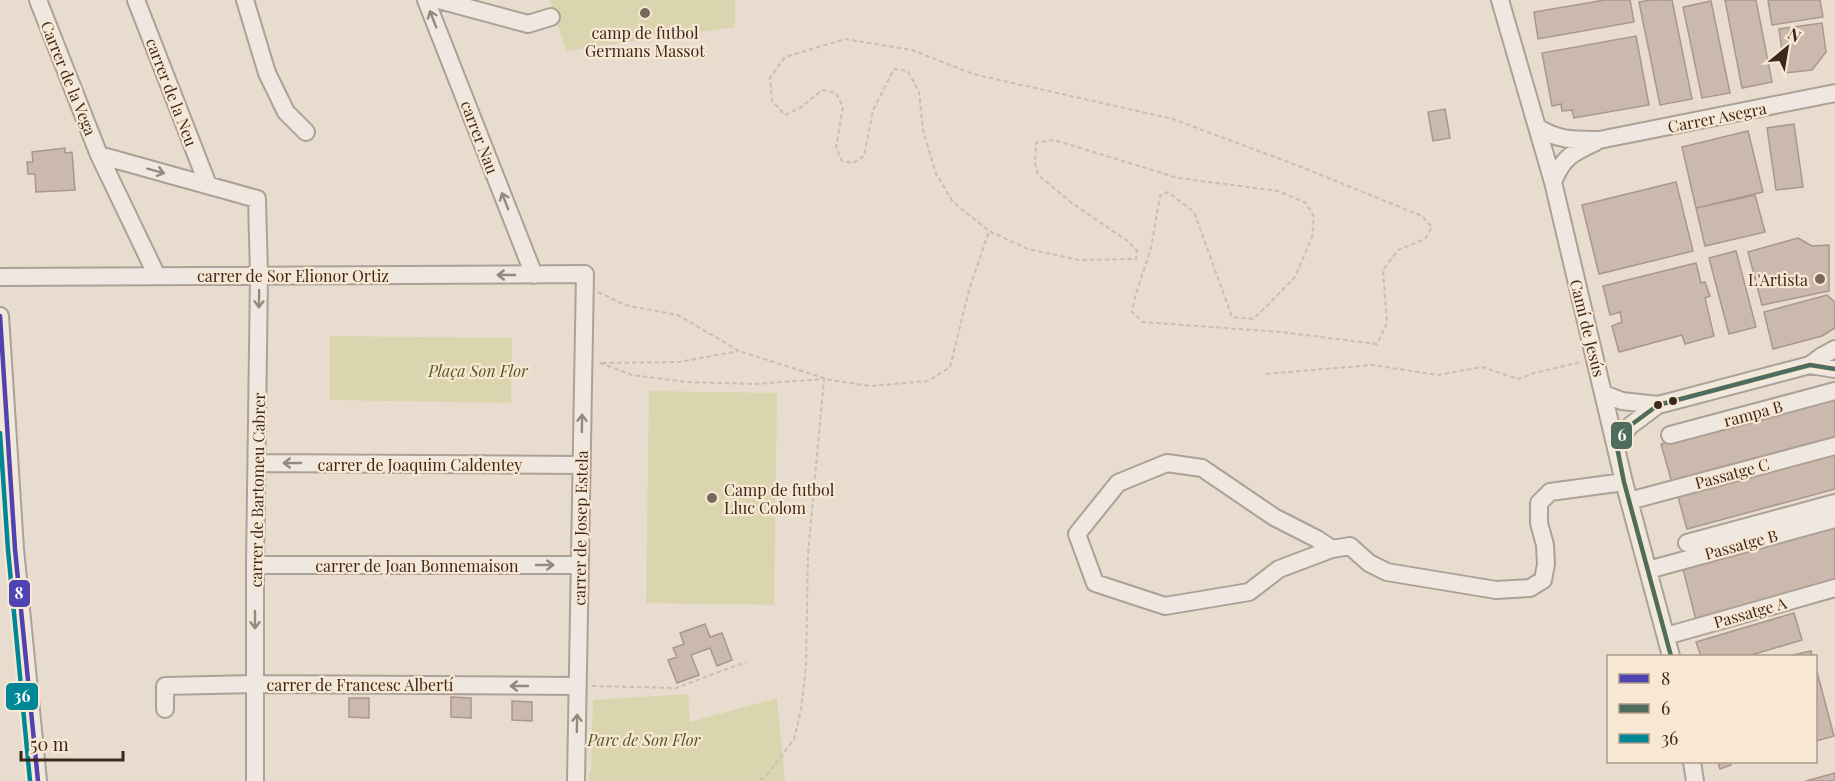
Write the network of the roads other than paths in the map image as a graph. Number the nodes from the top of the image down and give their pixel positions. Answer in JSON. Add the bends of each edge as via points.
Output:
{"nodes":[{"id":1,"x":38,"y":0,"type":"edge"},
{"id":2,"x":136,"y":0,"type":"edge"},
{"id":3,"x":245,"y":0,"type":"edge"},
{"id":4,"x":426,"y":0,"type":"edge"},
{"id":5,"x":1500,"y":0,"type":"edge"},
{"id":6,"x":448,"y":1,"type":"edge"},
{"id":7,"x":550,"y":17,"type":"dead end"},
{"id":8,"x":1835,"y":93,"type":"edge"},
{"id":9,"x":1537,"y":127,"type":"junction"},
{"id":10,"x":306,"y":132,"type":"dead end"},
{"id":11,"x":1599,"y":140,"type":"junction"},
{"id":12,"x":99,"y":155,"type":"junction"},
{"id":13,"x":1553,"y":182,"type":"junction"},
{"id":14,"x":208,"y":185,"type":"junction"},
{"id":15,"x":534,"y":274,"type":"junction"},
{"id":16,"x":156,"y":276,"type":"junction"},
{"id":17,"x":260,"y":276,"type":"junction"},
{"id":18,"x":0,"y":277,"type":"edge"},
{"id":19,"x":585,"y":280,"type":"joint"},
{"id":20,"x":0,"y":316,"type":"edge"},
{"id":21,"x":1835,"y":349,"type":"edge"},
{"id":22,"x":1810,"y":365,"type":"junction"},
{"id":23,"x":1835,"y":369,"type":"edge"},
{"id":24,"x":1835,"y":391,"type":"edge"},
{"id":25,"x":1604,"y":394,"type":"junction"},
{"id":26,"x":1658,"y":405,"type":"junction"},
{"id":27,"x":1671,"y":435,"type":"dead end"},
{"id":28,"x":1616,"y":442,"type":"junction"},
{"id":29,"x":1835,"y":446,"type":"edge"},
{"id":30,"x":257,"y":463,"type":"junction"},
{"id":31,"x":582,"y":465,"type":"junction"},
{"id":32,"x":1624,"y":482,"type":"junction"},
{"id":33,"x":1832,"y":496,"type":"edge"},
{"id":34,"x":1629,"y":501,"type":"junction"},
{"id":35,"x":1835,"y":519,"type":"edge"},
{"id":36,"x":1687,"y":543,"type":"dead end"},
{"id":37,"x":1332,"y":549,"type":"junction"},
{"id":38,"x":255,"y":565,"type":"junction"},
{"id":39,"x":580,"y":565,"type":"junction"},
{"id":40,"x":8,"y":570,"type":"edge"},
{"id":41,"x":1648,"y":570,"type":"junction"},
{"id":42,"x":1835,"y":588,"type":"edge"},
{"id":43,"x":1666,"y":636,"type":"junction"},
{"id":44,"x":1671,"y":655,"type":"edge"},
{"id":45,"x":255,"y":684,"type":"junction"},
{"id":46,"x":577,"y":686,"type":"junction"},
{"id":47,"x":165,"y":709,"type":"dead end"},
{"id":48,"x":1692,"y":763,"type":"edge"},
{"id":49,"x":38,"y":781,"type":"edge"},
{"id":50,"x":255,"y":781,"type":"edge"},
{"id":51,"x":576,"y":781,"type":"edge"},
{"id":52,"x":1695,"y":781,"type":"edge"}],
"edges":[{"from":1,"to":12,"type":"street","name":"Carrer de la Vega"},
{"from":2,"to":14,"type":"street","name":"carrer de la Neu"},
{"from":3,"to":10,"type":"street","via":[[267,73],[286,112]]},
{"from":15,"to":4,"type":"street","name":"carrer Nau","one_way":true},
{"from":5,"to":9,"type":"street","name":"Camí de Jesús"},
{"from":6,"to":7,"type":"street","via":[[528,24]]},
{"from":8,"to":11,"type":"street","name":"Carrer Asegra"},
{"from":9,"to":11,"type":"street","via":[[1566,140]]},
{"from":9,"to":13,"type":"street","name":"Camí de Jesús"},
{"from":11,"to":13,"type":"street","via":[[1570,154],[1559,166]]},
{"from":12,"to":14,"type":"street","one_way":true},
{"from":12,"to":16,"type":"street","name":"Carrer de la Vega"},
{"from":13,"to":25,"type":"street","name":"Camí de Jesús"},
{"from":14,"to":17,"type":"street","name":"carrer de Bartomeu Cabrer","via":[[258,199]]},
{"from":15,"to":17,"type":"street","name":"carrer de Sor Elionor Ortiz","one_way":true},
{"from":15,"to":19,"type":"street","name":"carrer de Sor Elionor Ortiz"},
{"from":16,"to":17,"type":"street","name":"carrer de Sor Elionor Ortiz"},
{"from":16,"to":18,"type":"street","name":"carrer de Sor Elionor Ortiz"},
{"from":17,"to":30,"type":"street","name":"carrer de Bartomeu Cabrer","one_way":true},
{"from":31,"to":19,"type":"street","name":"carrer de Josep Estela","one_way":true},
{"from":20,"to":40,"type":"street"},
{"from":21,"to":22,"type":"street"},
{"from":22,"to":23,"type":"street"},
{"from":22,"to":26,"type":"street"},
{"from":24,"to":27,"type":"street","name":"rampa B"},
{"from":25,"to":26,"type":"street","via":[[1622,401]]},
{"from":25,"to":28,"type":"street","name":"Camí de Jesús"},
{"from":26,"to":28,"type":"street"},
{"from":28,"to":32,"type":"street","name":"Camí de Jesús"},
{"from":29,"to":34,"type":"street","name":"Passatge C"},
{"from":31,"to":30,"type":"street","name":"carrer de Joaquim Caldentey","one_way":true},
{"from":30,"to":38,"type":"street","name":"carrer de Bartomeu Cabrer"},
{"from":31,"to":39,"type":"street","name":"carrer de Josep Estela"},
{"from":32,"to":34,"type":"street","name":"Camí de Jesús"},
{"from":32,"to":37,"type":"street","via":[[1550,492],[1539,503],[1546,564],[1543,580],[1530,588],[1496,590],[1387,572],[1350,546]]},
{"from":33,"to":36,"type":"street"},
{"from":34,"to":41,"type":"street","name":"Camí de Jesús"},
{"from":35,"to":41,"type":"street","name":"Passatge B"},
{"from":37,"to":37,"type":"street","via":[[1274,517],[1202,468],[1167,463],[1118,483],[1077,534],[1095,583],[1165,606],[1249,592],[1279,569]]},
{"from":38,"to":39,"type":"street","name":"carrer de Joan Bonnemaison","one_way":true},
{"from":38,"to":45,"type":"street","name":"carrer de Bartomeu Cabrer","one_way":true},
{"from":39,"to":46,"type":"street","name":"carrer de Josep Estela"},
{"from":40,"to":49,"type":"street"},
{"from":41,"to":43,"type":"street","name":"Camí de Jesús"},
{"from":42,"to":43,"type":"street","name":"Passatge A"},
{"from":43,"to":44,"type":"street","name":"Camí de Jesús"},
{"from":46,"to":45,"type":"street","name":"carrer de Francesc Albertí","one_way":true},
{"from":45,"to":47,"type":"street","name":"carrer de Francesc Albertí","via":[[165,686]]},
{"from":45,"to":50,"type":"street","name":"carrer de Bartomeu Cabrer"},
{"from":51,"to":46,"type":"street","name":"carrer de Josep Estela","one_way":true},
{"from":48,"to":52,"type":"street"}]}
